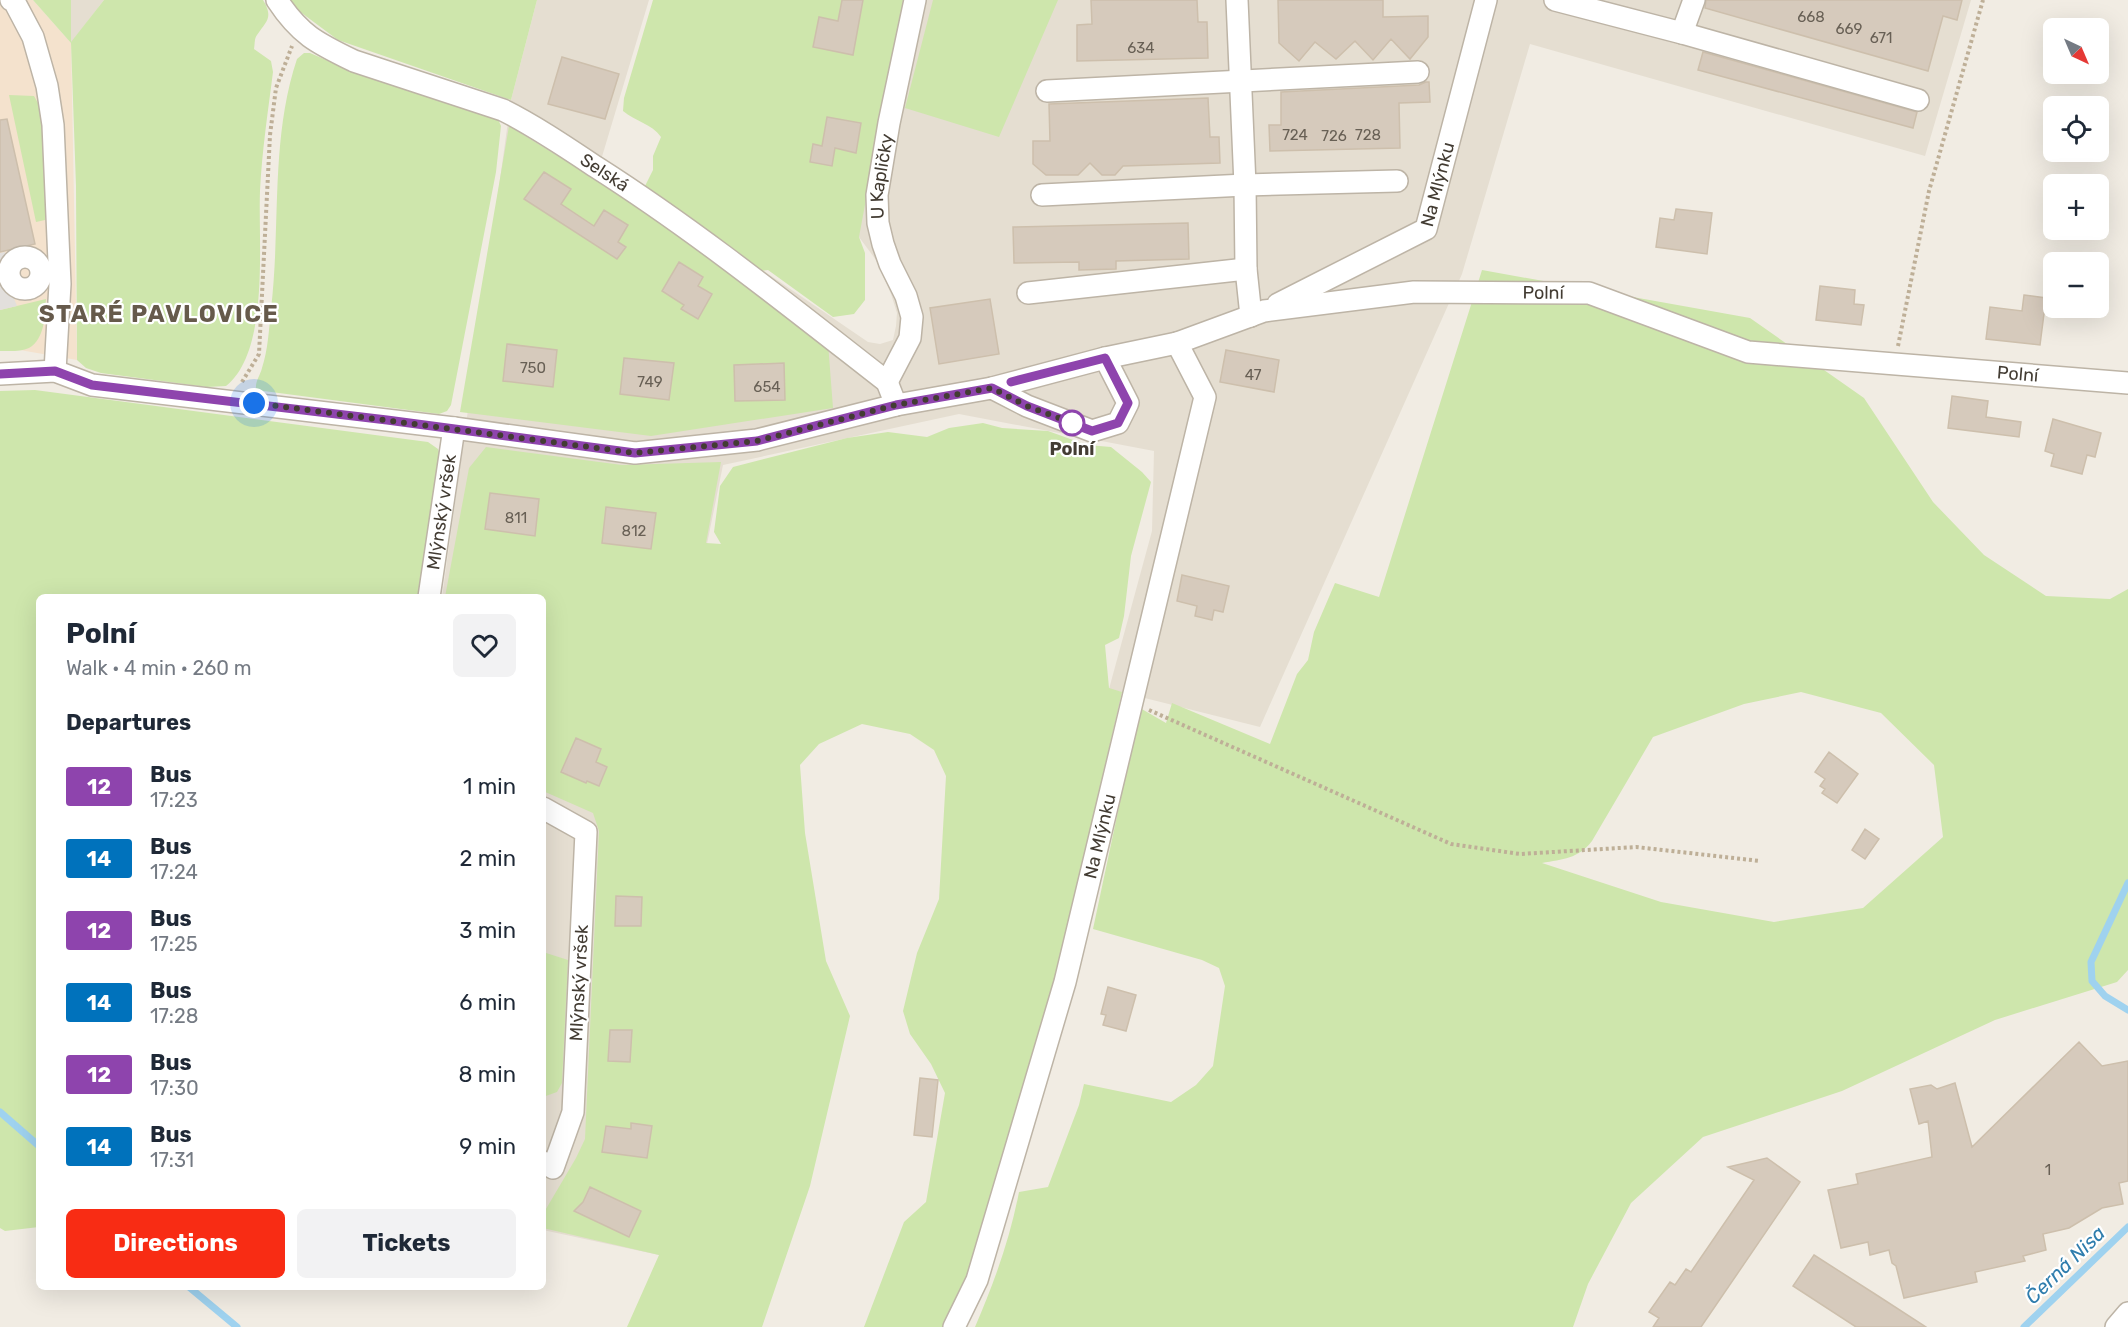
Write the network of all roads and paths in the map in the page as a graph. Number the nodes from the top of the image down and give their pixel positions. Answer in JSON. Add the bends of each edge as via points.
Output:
{"nodes":[{"id":1,"x":11,"y":0,"type":"edge"},
{"id":2,"x":277,"y":0,"type":"edge"},
{"id":3,"x":915,"y":0,"type":"edge"},
{"id":4,"x":1236,"y":0,"type":"edge"},
{"id":5,"x":1486,"y":0,"type":"edge"},
{"id":6,"x":1555,"y":0,"type":"edge"},
{"id":7,"x":1694,"y":0,"type":"edge"},
{"id":8,"x":1983,"y":0,"type":"edge"},
{"id":9,"x":299,"y":29,"type":"junction"},
{"id":10,"x":1682,"y":33,"type":"junction"},
{"id":11,"x":1418,"y":72,"type":"dead end"},
{"id":12,"x":1240,"y":82,"type":"junction"},
{"id":13,"x":1047,"y":91,"type":"dead end"},
{"id":14,"x":1918,"y":100,"type":"dead end"},
{"id":15,"x":1397,"y":181,"type":"dead end"},
{"id":16,"x":1245,"y":185,"type":"junction"},
{"id":17,"x":1042,"y":195,"type":"dead end"},
{"id":18,"x":1246,"y":269,"type":"junction"},
{"id":19,"x":1028,"y":293,"type":"dead end"},
{"id":20,"x":1258,"y":314,"type":"junction"},
{"id":21,"x":1177,"y":343,"type":"junction"},
{"id":22,"x":1105,"y":358,"type":"junction"},
{"id":23,"x":1894,"y":364,"type":"junction"},
{"id":24,"x":55,"y":371,"type":"junction"},
{"id":25,"x":0,"y":374,"type":"edge"},
{"id":26,"x":887,"y":382,"type":"junction"},
{"id":27,"x":2128,"y":383,"type":"edge"},
{"id":28,"x":992,"y":388,"type":"junction"},
{"id":29,"x":231,"y":400,"type":"junction"},
{"id":30,"x":896,"y":405,"type":"junction"},
{"id":31,"x":454,"y":428,"type":"junction"},
{"id":32,"x":429,"y":594,"type":"edge"},
{"id":33,"x":1132,"y":702,"type":"junction"},
{"id":34,"x":546,"y":810,"type":"edge"},
{"id":35,"x":1760,"y":861,"type":"dead end"},
{"id":36,"x":546,"y":1164,"type":"edge"},
{"id":37,"x":2128,"y":1314,"type":"edge"},
{"id":38,"x":954,"y":1327,"type":"edge"},
{"id":39,"x":2116,"y":1327,"type":"edge"}],
"edges":[{"from":1,"to":24,"type":"street","via":[[33,37],[53,125],[60,284]]},
{"from":2,"to":9,"type":"street","name":"Selská"},
{"from":3,"to":26,"type":"street","name":"U Kapličky","via":[[877,195],[883,244],[912,317],[910,338]]},
{"from":4,"to":12,"type":"street"},
{"from":5,"to":20,"type":"street","name":"Na Mlýnku","via":[[1425,229]]},
{"from":6,"to":10,"type":"street"},
{"from":7,"to":10,"type":"street"},
{"from":8,"to":23,"type":"path","via":[[1929,191]]},
{"from":9,"to":26,"type":"street","name":"Selská","via":[[354,61],[503,110],[525,121],[730,259]]},
{"from":9,"to":29,"type":"path","via":[[276,88],[270,135],[259,354]]},
{"from":10,"to":14,"type":"street"},
{"from":11,"to":12,"type":"street"},
{"from":12,"to":13,"type":"street"},
{"from":12,"to":16,"type":"street"},
{"from":15,"to":16,"type":"street","name":"Na Mlýnku"},
{"from":16,"to":17,"type":"street","name":"Na Mlýnku"},
{"from":16,"to":18,"type":"street"},
{"from":18,"to":19,"type":"street"},
{"from":18,"to":20,"type":"street"},
{"from":20,"to":21,"type":"street","name":"Polní"},
{"from":20,"to":23,"type":"street","name":"Polní","via":[[1414,292],[1588,293],[1748,352]]},
{"from":21,"to":22,"type":"street","name":"Polní"},
{"from":21,"to":33,"type":"street","name":"Na Mlýnku","via":[[1206,397]]},
{"from":22,"to":28,"type":"street","name":"Polní"},
{"from":22,"to":28,"type":"street","via":[[1128,403],[1118,423],[1092,431]]},
{"from":23,"to":27,"type":"street","name":"Polní"},
{"from":24,"to":25,"type":"street","name":"Polní"},
{"from":24,"to":29,"type":"street","name":"Polní","via":[[92,385]]},
{"from":26,"to":30,"type":"street"},
{"from":28,"to":30,"type":"street","name":"Polní"},
{"from":29,"to":31,"type":"street","name":"Polní"},
{"from":30,"to":31,"type":"street","name":"Polní","via":[[757,441],[635,453]]},
{"from":31,"to":32,"type":"street","name":"Mlýnský vršek"},
{"from":33,"to":35,"type":"path","via":[[1451,844],[1520,854],[1636,848]]},
{"from":33,"to":38,"type":"street","name":"Na Mlýnku","via":[[1065,982],[977,1280]]},
{"from":34,"to":36,"type":"street","name":"Mlýnský vršek","via":[[586,831],[573,1112],[553,1168]]},
{"from":37,"to":39,"type":"street"}]}
